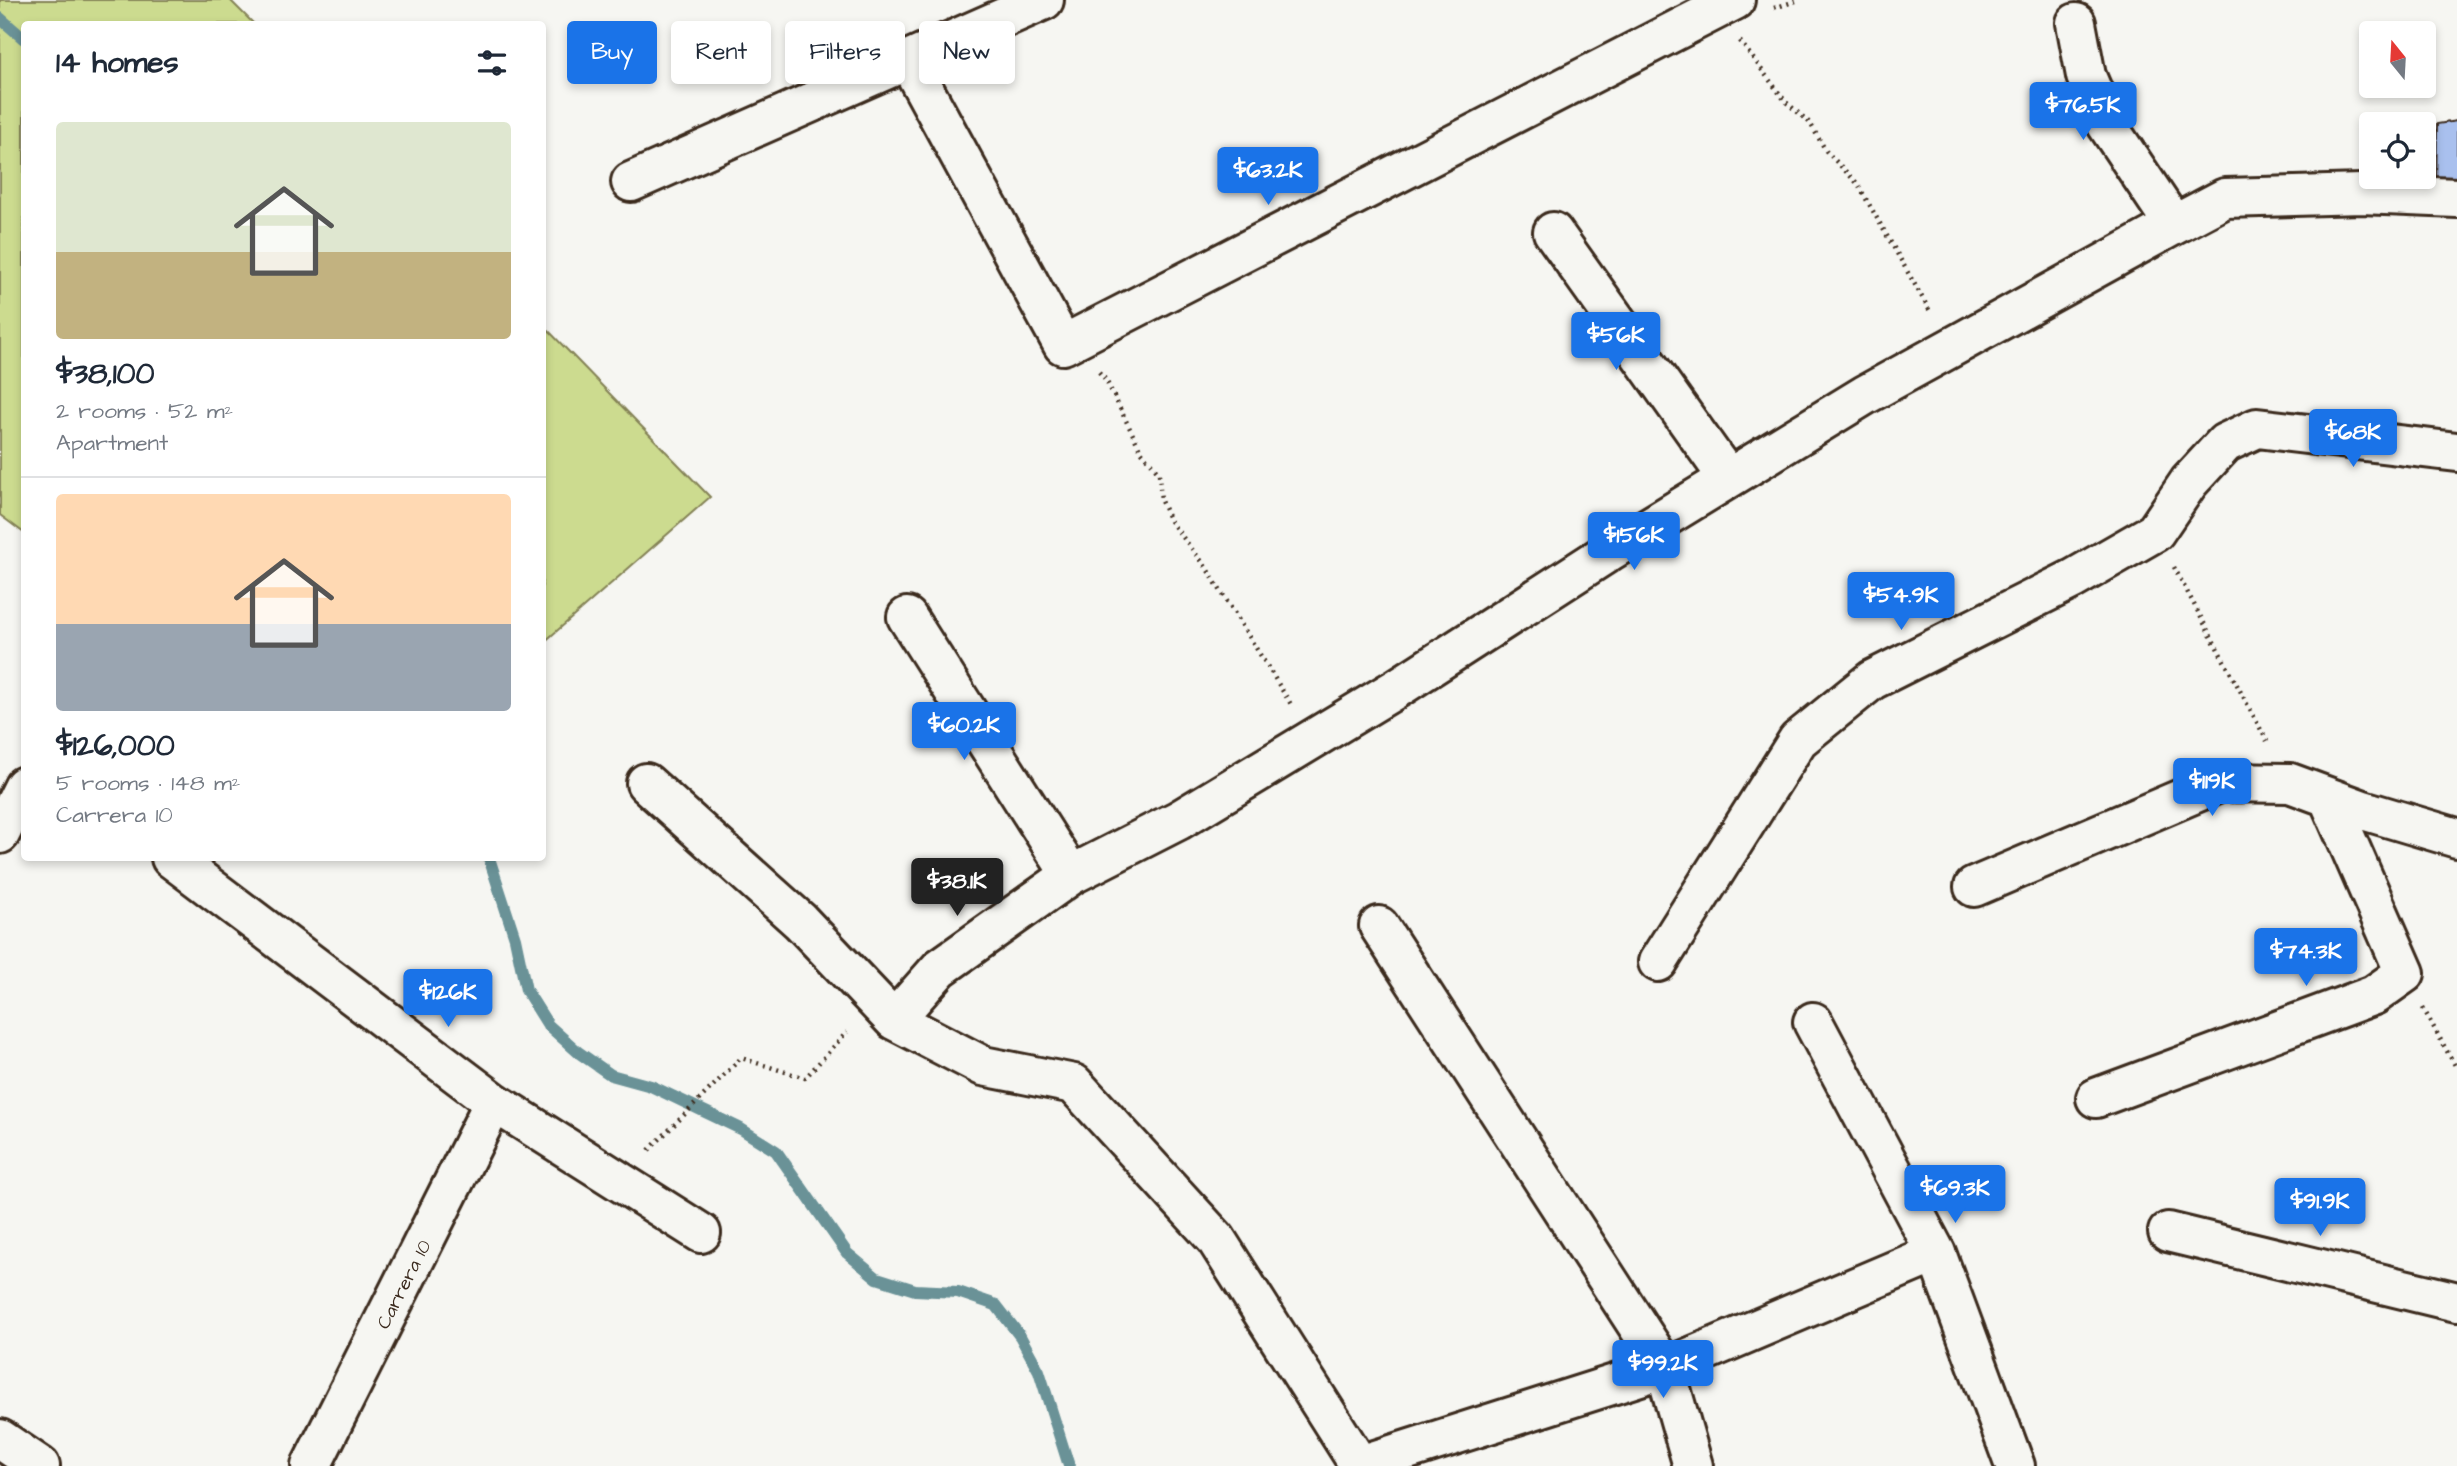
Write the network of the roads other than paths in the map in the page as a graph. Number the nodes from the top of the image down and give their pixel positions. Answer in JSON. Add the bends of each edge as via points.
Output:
{"nodes":[{"id":1,"x":1044,"y":0,"type":"edge"},
{"id":2,"x":1720,"y":4,"type":"edge"},
{"id":3,"x":2076,"y":23,"type":"dead end"},
{"id":4,"x":909,"y":62,"type":"junction"},
{"id":5,"x":631,"y":182,"type":"dead end"},
{"id":6,"x":2457,"y":198,"type":"edge"},
{"id":7,"x":2174,"y":225,"type":"junction"},
{"id":8,"x":1553,"y":232,"type":"dead end"},
{"id":9,"x":2457,"y":452,"type":"edge"},
{"id":10,"x":1728,"y":478,"type":"junction"},
{"id":11,"x":906,"y":617,"type":"dead end"},
{"id":12,"x":646,"y":783,"type":"dead end"},
{"id":13,"x":21,"y":792,"type":"edge"},
{"id":14,"x":2328,"y":797,"type":"junction"},
{"id":15,"x":0,"y":834,"type":"edge"},
{"id":16,"x":2457,"y":838,"type":"edge"},
{"id":17,"x":175,"y":861,"type":"edge"},
{"id":18,"x":1071,"y":875,"type":"junction"},
{"id":19,"x":1974,"y":887,"type":"dead end"},
{"id":20,"x":1379,"y":926,"type":"dead end"},
{"id":21,"x":1658,"y":962,"type":"dead end"},
{"id":22,"x":884,"y":1010,"type":"junction"},
{"id":23,"x":1813,"y":1022,"type":"dead end"},
{"id":24,"x":2096,"y":1098,"type":"dead end"},
{"id":25,"x":494,"y":1102,"type":"junction"},
{"id":26,"x":2168,"y":1232,"type":"dead end"},
{"id":27,"x":701,"y":1233,"type":"dead end"},
{"id":28,"x":1936,"y":1252,"type":"junction"},
{"id":29,"x":2457,"y":1302,"type":"edge"},
{"id":30,"x":1665,"y":1368,"type":"junction"},
{"id":31,"x":0,"y":1439,"type":"edge"},
{"id":32,"x":40,"y":1466,"type":"edge"},
{"id":33,"x":312,"y":1466,"type":"edge"},
{"id":34,"x":1360,"y":1466,"type":"edge"},
{"id":35,"x":1693,"y":1466,"type":"edge"},
{"id":36,"x":2015,"y":1466,"type":"edge"}],
"edges":[{"from":1,"to":4,"type":"street"},
{"from":2,"to":4,"type":"street","via":[[1063,345]]},
{"from":3,"to":7,"type":"street","via":[[2086,76],[2107,125]]},
{"from":4,"to":5,"type":"street"},
{"from":6,"to":7,"type":"street","via":[[2361,194],[2225,198]]},
{"from":7,"to":10,"type":"street","via":[[1865,395]]},
{"from":8,"to":10,"type":"street"},
{"from":9,"to":21,"type":"street","via":[[2257,428],[2225,443],[2189,482],[2155,532],[2073,579],[1872,680],[1798,740]]},
{"from":10,"to":18,"type":"street","via":[[1179,820]]},
{"from":11,"to":18,"type":"street"},
{"from":12,"to":22,"type":"street","via":[[800,921]]},
{"from":13,"to":15,"type":"street"},
{"from":14,"to":16,"type":"street"},
{"from":14,"to":19,"type":"street","via":[[2290,783],[2221,782]]},
{"from":14,"to":24,"type":"street","via":[[2404,973],[2374,995]]},
{"from":17,"to":25,"type":"street"},
{"from":18,"to":22,"type":"street"},
{"from":20,"to":30,"type":"street"},
{"from":22,"to":34,"type":"street","via":[[983,1066],[1074,1084],[1216,1239]]},
{"from":23,"to":28,"type":"street"},
{"from":25,"to":27,"type":"street"},
{"from":25,"to":33,"type":"street","name":"Carrera 10"},
{"from":26,"to":29,"type":"street"},
{"from":28,"to":30,"type":"street"},
{"from":28,"to":36,"type":"street"},
{"from":30,"to":34,"type":"street"},
{"from":30,"to":35,"type":"street"},
{"from":31,"to":32,"type":"street"}]}
